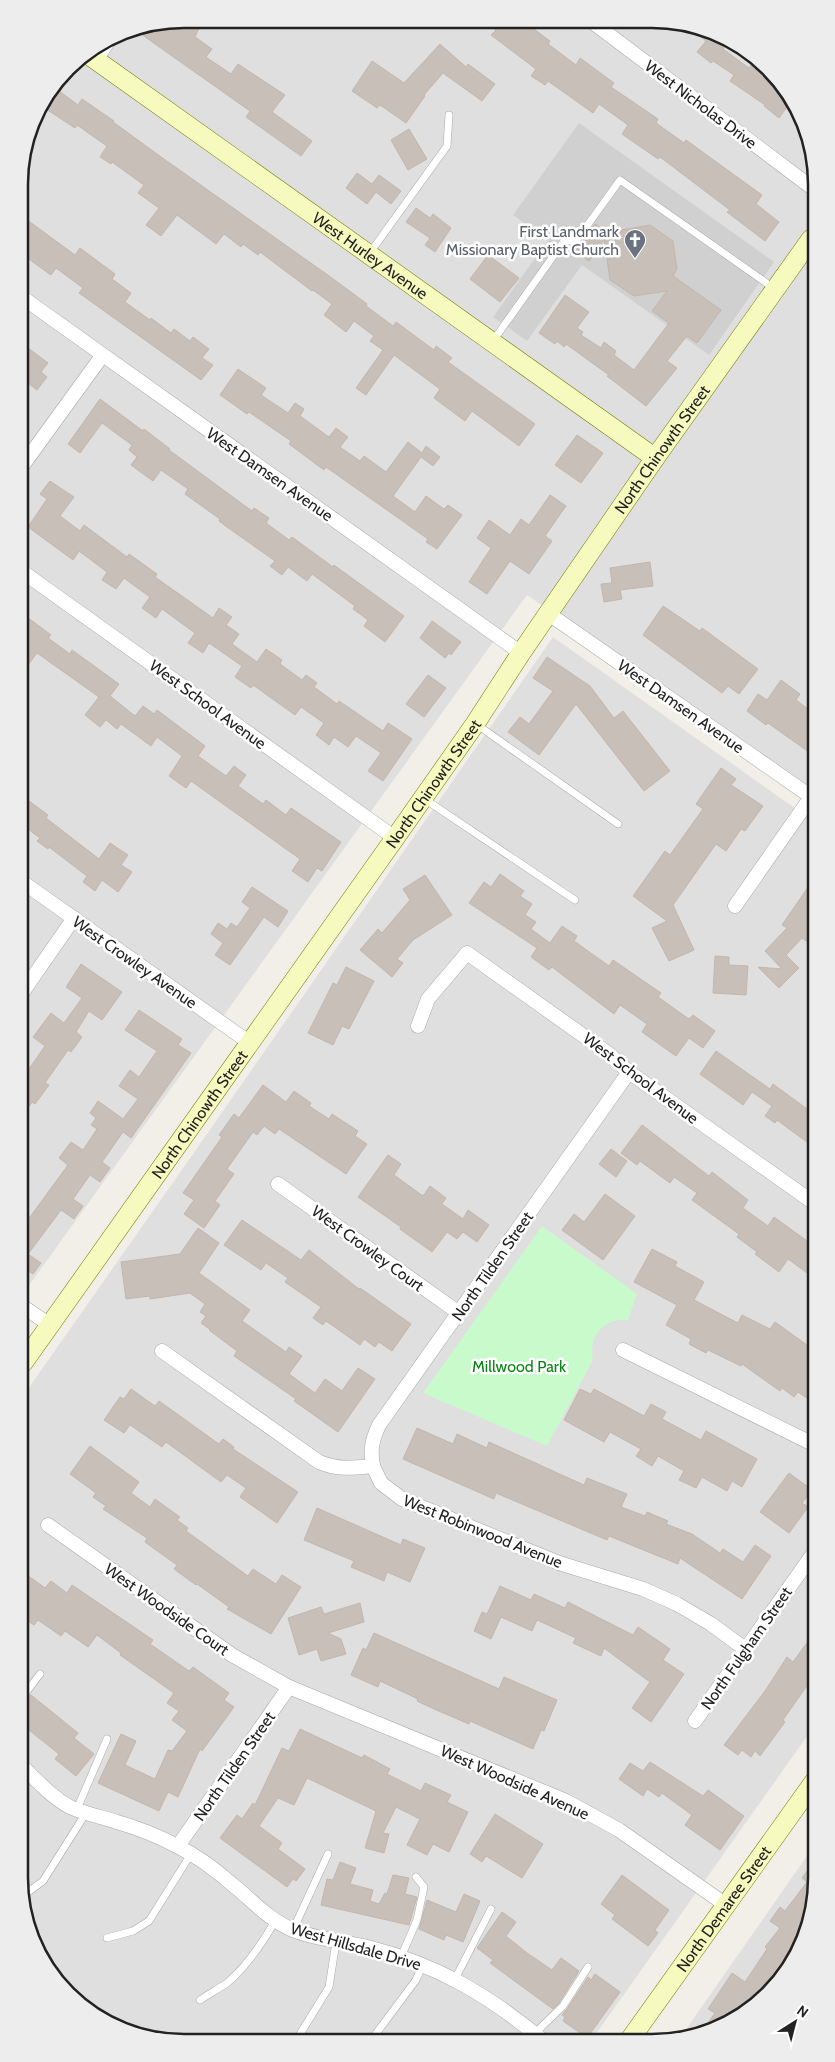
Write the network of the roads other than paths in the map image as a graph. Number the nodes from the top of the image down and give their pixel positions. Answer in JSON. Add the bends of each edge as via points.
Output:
{"nodes":[{"id":1,"x":600,"y":28,"type":"edge"},
{"id":2,"x":92,"y":57,"type":"edge"},
{"id":3,"x":448,"y":115,"type":"dead end"},
{"id":4,"x":808,"y":185,"type":"edge"},
{"id":5,"x":808,"y":243,"type":"edge"},
{"id":6,"x":369,"y":255,"type":"junction"},
{"id":7,"x":775,"y":289,"type":"junction"},
{"id":8,"x":28,"y":302,"type":"edge"},
{"id":9,"x":492,"y":343,"type":"junction"},
{"id":10,"x":102,"y":356,"type":"junction"},
{"id":11,"x":28,"y":458,"type":"edge"},
{"id":12,"x":656,"y":458,"type":"junction"},
{"id":13,"x":28,"y":576,"type":"edge"},
{"id":14,"x":549,"y":614,"type":"junction"},
{"id":15,"x":521,"y":652,"type":"junction"},
{"id":16,"x":475,"y":724,"type":"junction"},
{"id":17,"x":808,"y":795,"type":"edge"},
{"id":18,"x":423,"y":798,"type":"junction"},
{"id":19,"x":808,"y":804,"type":"edge"},
{"id":20,"x":618,"y":824,"type":"dead end"},
{"id":21,"x":395,"y":838,"type":"junction"},
{"id":22,"x":28,"y":886,"type":"edge"},
{"id":23,"x":575,"y":900,"type":"dead end"},
{"id":24,"x":735,"y":906,"type":"dead end"},
{"id":25,"x":74,"y":918,"type":"junction"},
{"id":26,"x":28,"y":984,"type":"edge"},
{"id":27,"x":418,"y":1026,"type":"dead end"},
{"id":28,"x":250,"y":1043,"type":"junction"},
{"id":29,"x":629,"y":1072,"type":"junction"},
{"id":30,"x":278,"y":1184,"type":"dead end"},
{"id":31,"x":807,"y":1198,"type":"edge"},
{"id":32,"x":28,"y":1310,"type":"edge"},
{"id":33,"x":459,"y":1313,"type":"junction"},
{"id":34,"x":50,"y":1325,"type":"junction"},
{"id":35,"x":162,"y":1350,"type":"dead end"},
{"id":36,"x":623,"y":1350,"type":"dead end"},
{"id":37,"x":28,"y":1356,"type":"edge"},
{"id":38,"x":807,"y":1441,"type":"edge"},
{"id":39,"x":373,"y":1466,"type":"junction"},
{"id":40,"x":48,"y":1525,"type":"dead end"},
{"id":41,"x":807,"y":1562,"type":"edge"},
{"id":42,"x":745,"y":1649,"type":"junction"},
{"id":43,"x":40,"y":1674,"type":"dead end"},
{"id":44,"x":289,"y":1687,"type":"junction"},
{"id":45,"x":28,"y":1690,"type":"edge"},
{"id":46,"x":695,"y":1721,"type":"dead end"},
{"id":47,"x":107,"y":1739,"type":"dead end"},
{"id":48,"x":28,"y":1772,"type":"edge"},
{"id":49,"x":807,"y":1792,"type":"edge"},
{"id":50,"x":82,"y":1811,"type":"junction"},
{"id":51,"x":178,"y":1846,"type":"junction"},
{"id":52,"x":191,"y":1854,"type":"junction"},
{"id":53,"x":328,"y":1854,"type":"dead end"},
{"id":54,"x":416,"y":1877,"type":"dead end"},
{"id":55,"x":29,"y":1892,"type":"edge"},
{"id":56,"x":726,"y":1905,"type":"junction"},
{"id":57,"x":491,"y":1909,"type":"dead end"},
{"id":58,"x":275,"y":1921,"type":"junction"},
{"id":59,"x":293,"y":1930,"type":"junction"},
{"id":60,"x":107,"y":1938,"type":"dead end"},
{"id":61,"x":336,"y":1942,"type":"junction"},
{"id":62,"x":401,"y":1957,"type":"junction"},
{"id":63,"x":423,"y":1964,"type":"junction"},
{"id":64,"x":588,"y":1967,"type":"dead end"},
{"id":65,"x":455,"y":1979,"type":"junction"},
{"id":66,"x":200,"y":2000,"type":"dead end"},
{"id":67,"x":301,"y":2034,"type":"edge"},
{"id":68,"x":376,"y":2034,"type":"edge"},
{"id":69,"x":532,"y":2034,"type":"edge"},
{"id":70,"x":539,"y":2034,"type":"edge"},
{"id":71,"x":634,"y":2034,"type":"edge"}],
"edges":[{"from":1,"to":4,"type":"street","name":"West Nicholas Drive"},
{"from":2,"to":6,"type":"street","name":"West Hurley Avenue"},
{"from":3,"to":6,"type":"lane","via":[[448,146]]},
{"from":5,"to":7,"type":"street","name":"North Chinowth Street"},
{"from":6,"to":9,"type":"street","name":"West Hurley Avenue"},
{"from":7,"to":9,"type":"lane","via":[[620,180],[576,241],[564,241]]},
{"from":7,"to":12,"type":"street","name":"North Chinowth Street"},
{"from":8,"to":10,"type":"street","name":"West Damsen Avenue"},
{"from":9,"to":12,"type":"street","name":"West Hurley Avenue"},
{"from":10,"to":11,"type":"street"},
{"from":10,"to":15,"type":"street","name":"West Damsen Avenue"},
{"from":12,"to":14,"type":"street","name":"North Chinowth Street"},
{"from":13,"to":21,"type":"street","name":"West School Avenue"},
{"from":14,"to":15,"type":"street","name":"North Chinowth Street"},
{"from":14,"to":17,"type":"street","name":"West Damsen Avenue"},
{"from":15,"to":16,"type":"street","name":"North Chinowth Street"},
{"from":16,"to":18,"type":"street","name":"North Chinowth Street"},
{"from":16,"to":20,"type":"lane"},
{"from":18,"to":21,"type":"street","name":"North Chinowth Street"},
{"from":18,"to":23,"type":"lane"},
{"from":19,"to":24,"type":"street"},
{"from":21,"to":28,"type":"street","name":"North Chinowth Street"},
{"from":22,"to":25,"type":"street","name":"West Crowley Avenue"},
{"from":25,"to":26,"type":"street"},
{"from":25,"to":28,"type":"street","name":"West Crowley Avenue"},
{"from":27,"to":29,"type":"street","name":"West School Avenue","via":[[428,999],[467,953],[609,1054]]},
{"from":28,"to":34,"type":"street","name":"North Chinowth Street"},
{"from":29,"to":31,"type":"street","name":"West School Avenue"},
{"from":29,"to":33,"type":"street","name":"North Tilden Street"},
{"from":30,"to":33,"type":"street","name":"West Crowley Court"},
{"from":32,"to":34,"type":"street"},
{"from":33,"to":39,"type":"street","name":"North Tilden Street","via":[[379,1425],[370,1451]]},
{"from":34,"to":37,"type":"street","name":"North Chinowth Street"},
{"from":35,"to":39,"type":"street","via":[[319,1462],[345,1469]]},
{"from":36,"to":38,"type":"street"},
{"from":39,"to":42,"type":"street","name":"West Robinwood Avenue","via":[[382,1483],[402,1499],[559,1563],[669,1600],[711,1624]]},
{"from":40,"to":44,"type":"street","name":"West Woodside Court","via":[[232,1656]]},
{"from":41,"to":42,"type":"street","name":"North Fulgham Street"},
{"from":42,"to":46,"type":"street","name":"North Fulgham Street"},
{"from":43,"to":45,"type":"lane"},
{"from":44,"to":51,"type":"street","name":"North Tilden Street"},
{"from":44,"to":56,"type":"street","name":"West Woodside Avenue","via":[[566,1801],[619,1830]]},
{"from":47,"to":50,"type":"lane"},
{"from":48,"to":50,"type":"street","name":"West Hillsdale Drive","via":[[70,1806]]},
{"from":49,"to":56,"type":"street","name":"North Demaree Street"},
{"from":50,"to":51,"type":"street","name":"West Hillsdale Drive","via":[[147,1832]]},
{"from":50,"to":55,"type":"lane","via":[[42,1882]]},
{"from":51,"to":52,"type":"street","name":"West Hillsdale Drive"},
{"from":52,"to":58,"type":"street","name":"West Hillsdale Drive","via":[[234,1885]]},
{"from":52,"to":60,"type":"lane","via":[[149,1921],[134,1931]]},
{"from":53,"to":59,"type":"lane"},
{"from":54,"to":62,"type":"lane","via":[[424,1887],[417,1920]]},
{"from":56,"to":71,"type":"street","name":"North Demaree Street"},
{"from":57,"to":65,"type":"lane"},
{"from":58,"to":59,"type":"street","name":"West Hillsdale Drive"},
{"from":58,"to":66,"type":"lane","via":[[236,1973]]},
{"from":59,"to":61,"type":"street","name":"West Hillsdale Drive"},
{"from":61,"to":62,"type":"street","name":"West Hillsdale Drive","via":[[369,1947]]},
{"from":61,"to":67,"type":"lane","via":[[330,1987]]},
{"from":62,"to":63,"type":"street","name":"West Hillsdale Drive"},
{"from":63,"to":65,"type":"street","name":"West Hillsdale Drive"},
{"from":63,"to":68,"type":"lane","via":[[416,1980]]},
{"from":64,"to":70,"type":"lane","via":[[563,2006]]},
{"from":65,"to":69,"type":"street","name":"West Hillsdale Drive","via":[[491,2000]]}]}
